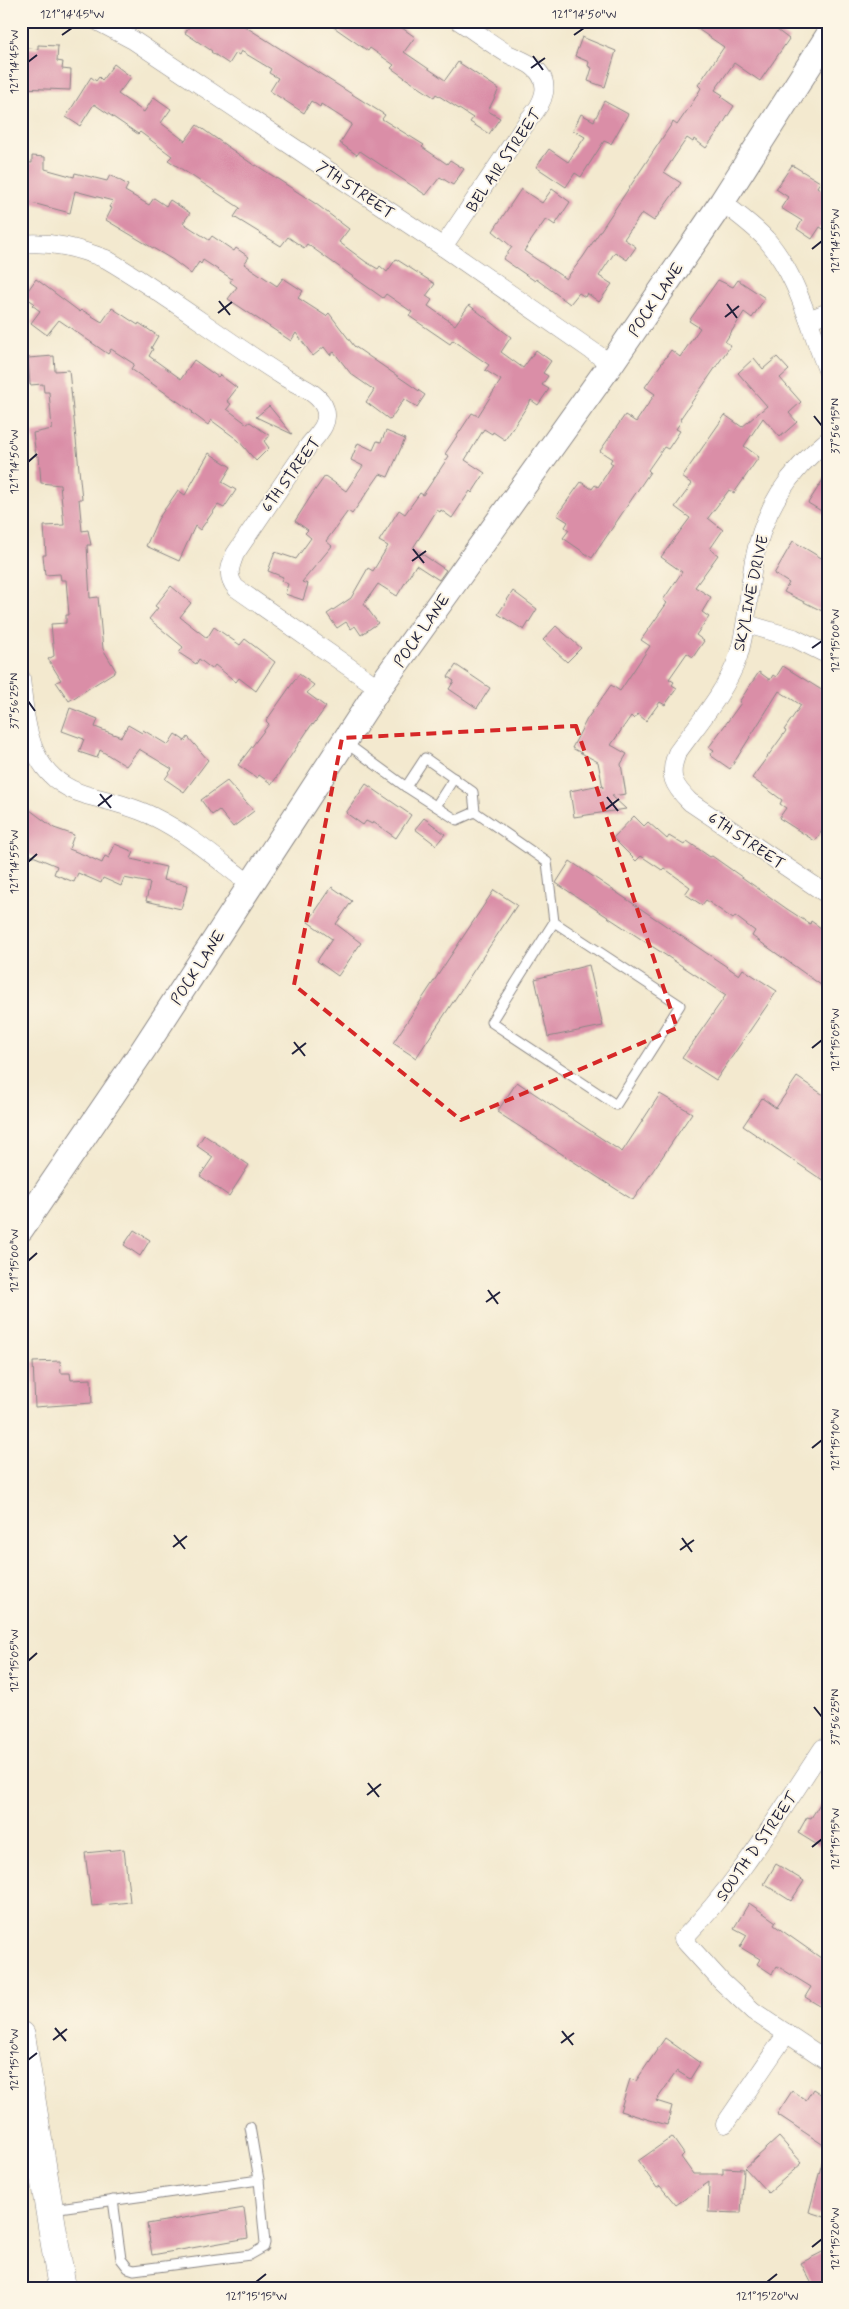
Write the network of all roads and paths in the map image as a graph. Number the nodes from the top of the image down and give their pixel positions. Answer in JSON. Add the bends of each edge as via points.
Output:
{"nodes":[{"id":1,"x":97,"y":21,"type":"edge"},
{"id":2,"x":459,"y":21,"type":"edge"},
{"id":3,"x":820,"y":21,"type":"edge"},
{"id":4,"x":828,"y":26,"type":"edge"},
{"id":5,"x":828,"y":36,"type":"edge"},
{"id":6,"x":722,"y":202,"type":"junction"},
{"id":7,"x":21,"y":244,"type":"edge"},
{"id":8,"x":443,"y":247,"type":"junction"},
{"id":9,"x":828,"y":312,"type":"edge"},
{"id":10,"x":808,"y":320,"type":"junction"},
{"id":11,"x":611,"y":364,"type":"junction"},
{"id":12,"x":828,"y":372,"type":"edge"},
{"id":13,"x":828,"y":440,"type":"edge"},
{"id":14,"x":747,"y":624,"type":"junction"},
{"id":15,"x":828,"y":656,"type":"edge"},
{"id":16,"x":21,"y":678,"type":"edge"},
{"id":17,"x":380,"y":688,"type":"junction"},
{"id":18,"x":344,"y":742,"type":"junction"},
{"id":19,"x":454,"y":778,"type":"junction"},
{"id":20,"x":672,"y":780,"type":"joint"},
{"id":21,"x":406,"y":787,"type":"junction"},
{"id":22,"x":436,"y":806,"type":"junction"},
{"id":23,"x":475,"y":812,"type":"junction"},
{"id":24,"x":250,"y":884,"type":"junction"},
{"id":25,"x":828,"y":895,"type":"edge"},
{"id":26,"x":554,"y":922,"type":"junction"},
{"id":27,"x":21,"y":1228,"type":"edge"},
{"id":28,"x":826,"y":1750,"type":"edge"},
{"id":29,"x":787,"y":2033,"type":"junction"},
{"id":30,"x":21,"y":2035,"type":"edge"},
{"id":31,"x":828,"y":2061,"type":"edge"},
{"id":32,"x":725,"y":2124,"type":"dead end"},
{"id":33,"x":250,"y":2128,"type":"dead end"},
{"id":34,"x":21,"y":2164,"type":"edge"},
{"id":35,"x":44,"y":2179,"type":"junction"},
{"id":36,"x":259,"y":2180,"type":"junction"},
{"id":37,"x":113,"y":2200,"type":"junction"},
{"id":38,"x":49,"y":2210,"type":"junction"},
{"id":39,"x":62,"y":2288,"type":"edge"}],
"edges":[{"from":1,"to":8,"type":"street","name":"7TH STREET","via":[[133,40]]},
{"from":2,"to":8,"type":"street","name":"BEL AIR STREET","via":[[533,67],[542,77],[545,93],[540,106]]},
{"from":3,"to":4,"type":"street"},
{"from":5,"to":6,"type":"street","name":"POCK LANE"},
{"from":6,"to":10,"type":"street","via":[[767,240],[803,302]]},
{"from":6,"to":11,"type":"street","name":"POCK LANE"},
{"from":7,"to":17,"type":"street","name":"6TH STREET","via":[[58,244],[106,259],[265,366],[318,397],[325,408],[323,429],[234,554],[229,576],[236,588]]},
{"from":8,"to":11,"type":"street","name":"7TH STREET"},
{"from":9,"to":10,"type":"street"},
{"from":10,"to":12,"type":"street"},
{"from":11,"to":17,"type":"street","name":"POCK LANE"},
{"from":13,"to":14,"type":"street","name":"SKYLINE DRIVE","via":[[788,478],[772,505],[754,561]]},
{"from":14,"to":15,"type":"street","via":[[794,638]]},
{"from":14,"to":20,"type":"street","name":"SKYLINE DRIVE","via":[[737,659],[724,685],[677,753],[672,765]]},
{"from":16,"to":24,"type":"street","via":[[29,738],[43,766],[56,779],[84,794],[154,816]]},
{"from":17,"to":18,"type":"street","name":"POCK LANE"},
{"from":18,"to":21,"type":"lane"},
{"from":18,"to":24,"type":"street","name":"POCK LANE"},
{"from":19,"to":21,"type":"lane","via":[[425,758]]},
{"from":19,"to":22,"type":"lane"},
{"from":19,"to":23,"type":"lane","via":[[474,792]]},
{"from":20,"to":25,"type":"street","name":"6TH STREET","via":[[690,802]]},
{"from":21,"to":22,"type":"lane"},
{"from":22,"to":23,"type":"lane","via":[[457,820]]},
{"from":23,"to":26,"type":"lane","via":[[547,862]]},
{"from":24,"to":27,"type":"street","name":"POCK LANE","via":[[143,1050]]},
{"from":26,"to":26,"type":"lane","via":[[491,1022],[616,1105],[680,1005]]},
{"from":28,"to":29,"type":"street","name":"SOUTH D STREET","via":[[736,1877],[683,1939],[753,2011]]},
{"from":29,"to":31,"type":"street"},
{"from":29,"to":32,"type":"street"},
{"from":30,"to":35,"type":"main road"},
{"from":33,"to":36,"type":"lane"},
{"from":34,"to":35,"type":"street"},
{"from":35,"to":38,"type":"main road"},
{"from":36,"to":37,"type":"lane"},
{"from":36,"to":37,"type":"lane","via":[[265,2243],[255,2254],[139,2271],[128,2268],[121,2259]]},
{"from":37,"to":38,"type":"lane"},
{"from":38,"to":39,"type":"main road"}]}
